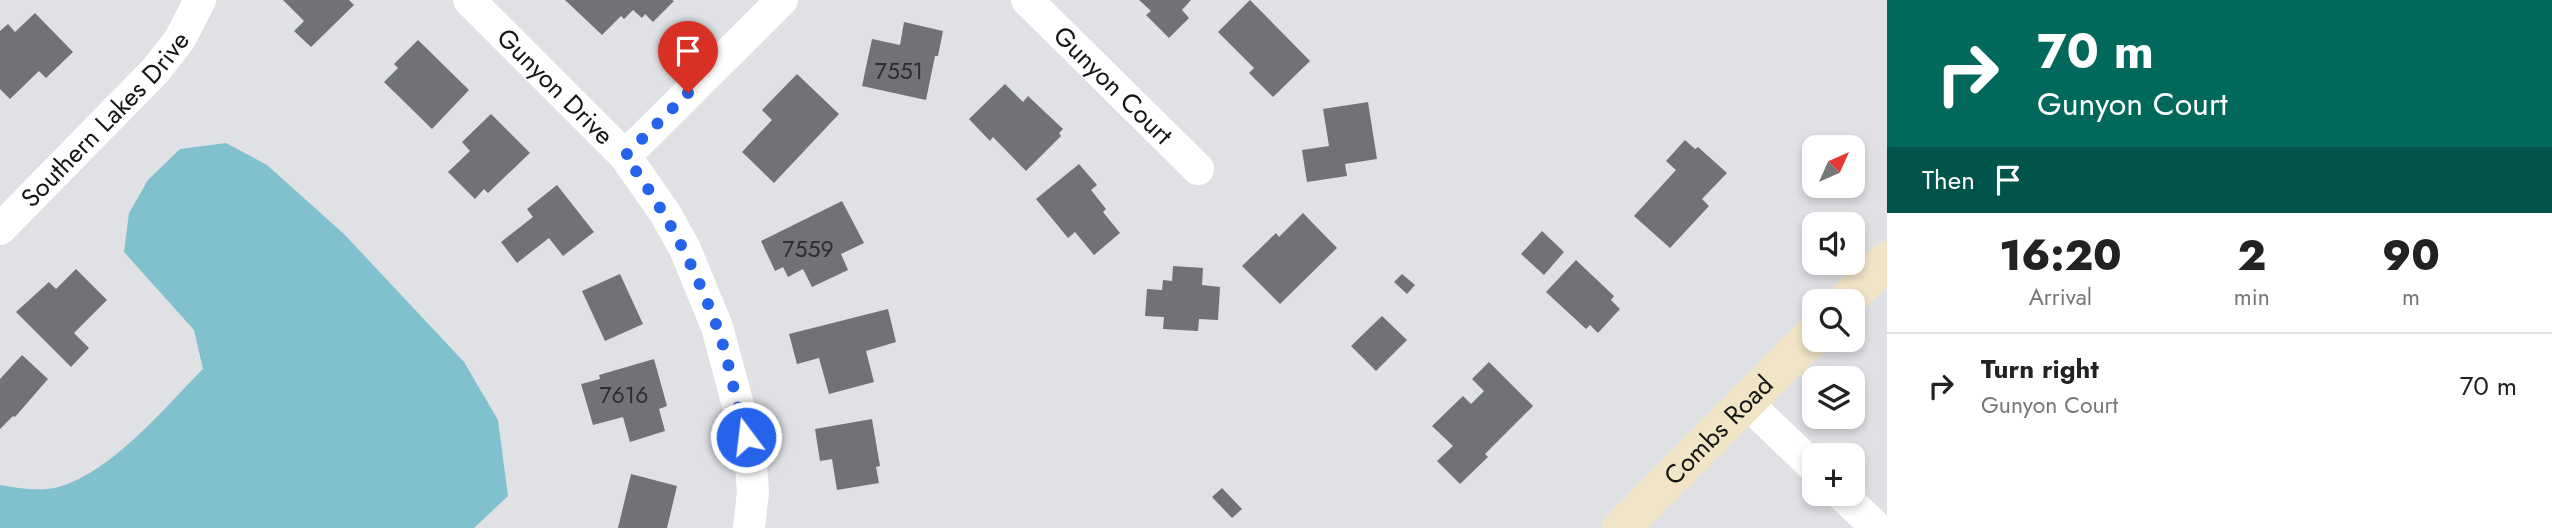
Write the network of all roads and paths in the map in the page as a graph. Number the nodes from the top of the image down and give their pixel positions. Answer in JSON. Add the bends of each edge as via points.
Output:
{"nodes":[{"id":1,"x":201,"y":0,"type":"edge"},
{"id":2,"x":470,"y":0,"type":"edge"},
{"id":3,"x":782,"y":0,"type":"edge"},
{"id":4,"x":1027,"y":0,"type":"edge"},
{"id":5,"x":625,"y":156,"type":"junction"},
{"id":6,"x":1198,"y":169,"type":"dead end"},
{"id":7,"x":0,"y":229,"type":"edge"},
{"id":8,"x":1887,"y":260,"type":"edge"},
{"id":9,"x":1858,"y":289,"type":"edge"},
{"id":10,"x":1802,"y":345,"type":"edge"},
{"id":11,"x":1746,"y":402,"type":"junction"},
{"id":12,"x":1802,"y":456,"type":"edge"},
{"id":13,"x":1854,"y":506,"type":"edge"},
{"id":14,"x":749,"y":528,"type":"edge"},
{"id":15,"x":1621,"y":528,"type":"edge"},
{"id":16,"x":1877,"y":528,"type":"edge"}],
"edges":[{"from":1,"to":7,"type":"street","name":"Southern Lakes Drive","via":[[180,39],[155,71]]},
{"from":2,"to":5,"type":"street","name":"Gunyon Drive"},
{"from":3,"to":5,"type":"street"},
{"from":4,"to":6,"type":"street","name":"Gunyon Court"},
{"from":5,"to":14,"type":"street","name":"Gunyon Drive","via":[[685,249],[717,327],[750,450],[753,492]]},
{"from":8,"to":9,"type":"street"},
{"from":10,"to":11,"type":"street","name":"Combs Road"},
{"from":11,"to":12,"type":"street"},
{"from":11,"to":15,"type":"street","name":"Combs Road"},
{"from":13,"to":16,"type":"street"}]}
